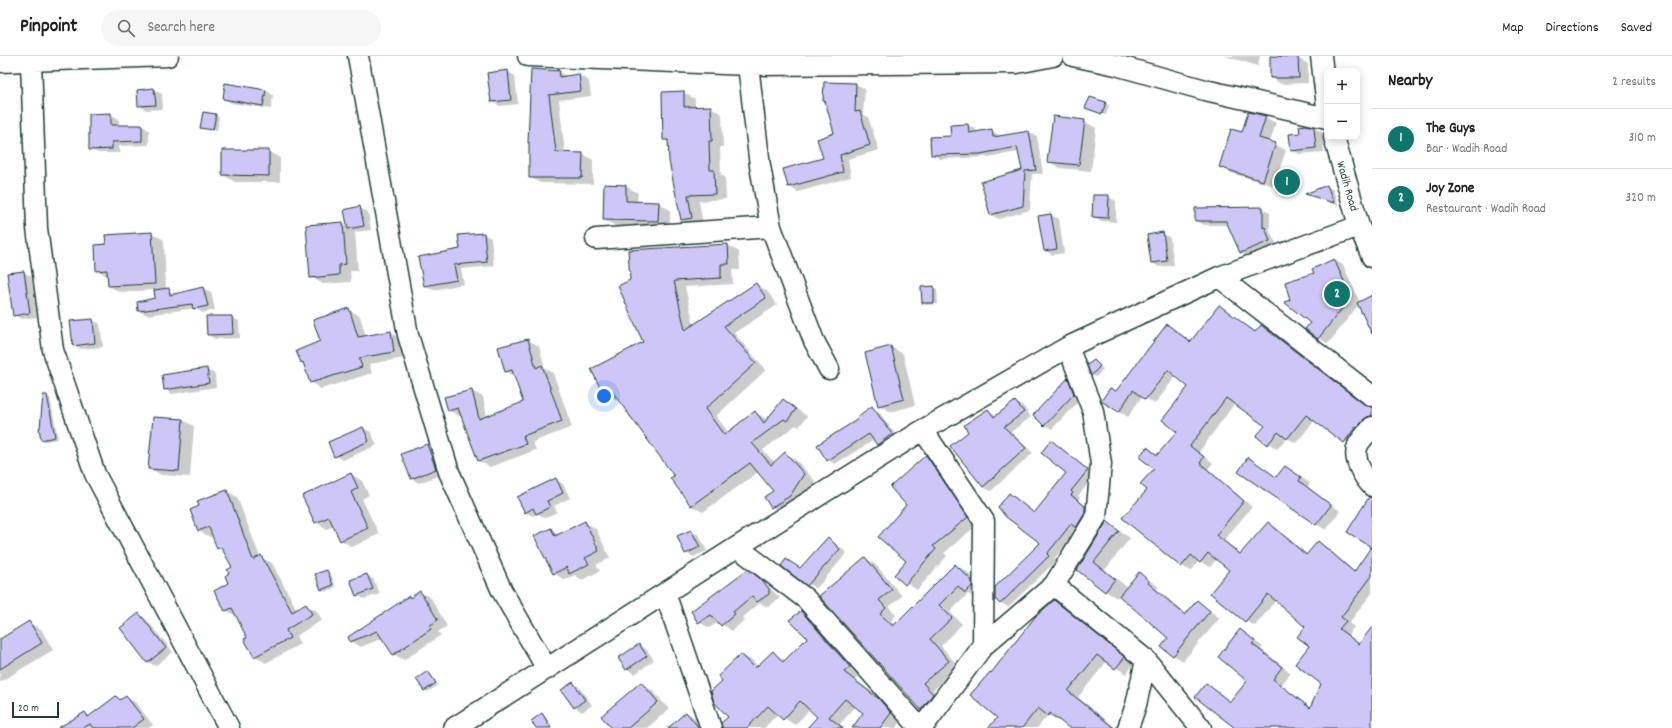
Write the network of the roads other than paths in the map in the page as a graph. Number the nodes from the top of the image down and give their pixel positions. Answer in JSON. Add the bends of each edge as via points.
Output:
{"nodes":[{"id":1,"x":168,"y":56,"type":"edge"},
{"id":2,"x":358,"y":56,"type":"edge"},
{"id":3,"x":528,"y":56,"type":"edge"},
{"id":4,"x":1053,"y":56,"type":"edge"},
{"id":5,"x":1072,"y":56,"type":"edge"},
{"id":6,"x":1321,"y":56,"type":"edge"},
{"id":7,"x":31,"y":61,"type":"junction"},
{"id":8,"x":0,"y":62,"type":"edge"},
{"id":9,"x":748,"y":65,"type":"junction"},
{"id":10,"x":1327,"y":104,"type":"edge"},
{"id":11,"x":1324,"y":117,"type":"edge"},
{"id":12,"x":1335,"y":140,"type":"edge"},
{"id":13,"x":1359,"y":226,"type":"junction"},
{"id":14,"x":771,"y":227,"type":"junction"},
{"id":15,"x":596,"y":239,"type":"dead end"},
{"id":16,"x":1372,"y":257,"type":"edge"},
{"id":17,"x":1219,"y":278,"type":"junction"},
{"id":18,"x":1068,"y":347,"type":"junction"},
{"id":19,"x":829,"y":369,"type":"dead end"},
{"id":20,"x":1372,"y":396,"type":"edge"},
{"id":21,"x":1372,"y":427,"type":"edge"},
{"id":22,"x":923,"y":430,"type":"junction"},
{"id":23,"x":1372,"y":486,"type":"edge"},
{"id":24,"x":737,"y":547,"type":"junction"},
{"id":25,"x":1054,"y":585,"type":"junction"},
{"id":26,"x":665,"y":593,"type":"junction"},
{"id":27,"x":983,"y":646,"type":"junction"},
{"id":28,"x":1146,"y":660,"type":"junction"},
{"id":29,"x":547,"y":669,"type":"junction"},
{"id":30,"x":229,"y":728,"type":"edge"},
{"id":31,"x":454,"y":728,"type":"edge"},
{"id":32,"x":711,"y":728,"type":"edge"},
{"id":33,"x":921,"y":728,"type":"edge"},
{"id":34,"x":1128,"y":728,"type":"edge"},
{"id":35,"x":1201,"y":728,"type":"edge"}],
"edges":[{"from":1,"to":7,"type":"street"},
{"from":2,"to":29,"type":"street","via":[[408,335],[449,472],[502,591]]},
{"from":3,"to":9,"type":"street"},
{"from":4,"to":9,"type":"street","via":[[1017,63]]},
{"from":5,"to":11,"type":"street"},
{"from":6,"to":10,"type":"street"},
{"from":7,"to":8,"type":"street"},
{"from":7,"to":30,"type":"street","via":[[37,228],[53,350],[95,474]]},
{"from":9,"to":14,"type":"street","via":[[760,166]]},
{"from":12,"to":13,"type":"street","name":"Wadih Road"},
{"from":13,"to":16,"type":"street","name":"Wadih Road"},
{"from":13,"to":17,"type":"street"},
{"from":14,"to":15,"type":"street"},
{"from":14,"to":19,"type":"street","via":[[814,341]]},
{"from":17,"to":18,"type":"street"},
{"from":17,"to":20,"type":"street"},
{"from":18,"to":22,"type":"street"},
{"from":18,"to":25,"type":"street","via":[[1094,411],[1101,464],[1096,517]]},
{"from":21,"to":23,"type":"street","via":[[1358,446],[1358,464]]},
{"from":22,"to":24,"type":"street"},
{"from":22,"to":27,"type":"street","via":[[984,521]]},
{"from":24,"to":26,"type":"street"},
{"from":24,"to":33,"type":"street","via":[[806,599]]},
{"from":25,"to":27,"type":"street"},
{"from":25,"to":28,"type":"street"},
{"from":26,"to":29,"type":"street"},
{"from":26,"to":32,"type":"street"},
{"from":27,"to":33,"type":"street"},
{"from":28,"to":34,"type":"street"},
{"from":28,"to":35,"type":"street"},
{"from":29,"to":31,"type":"street"}]}
